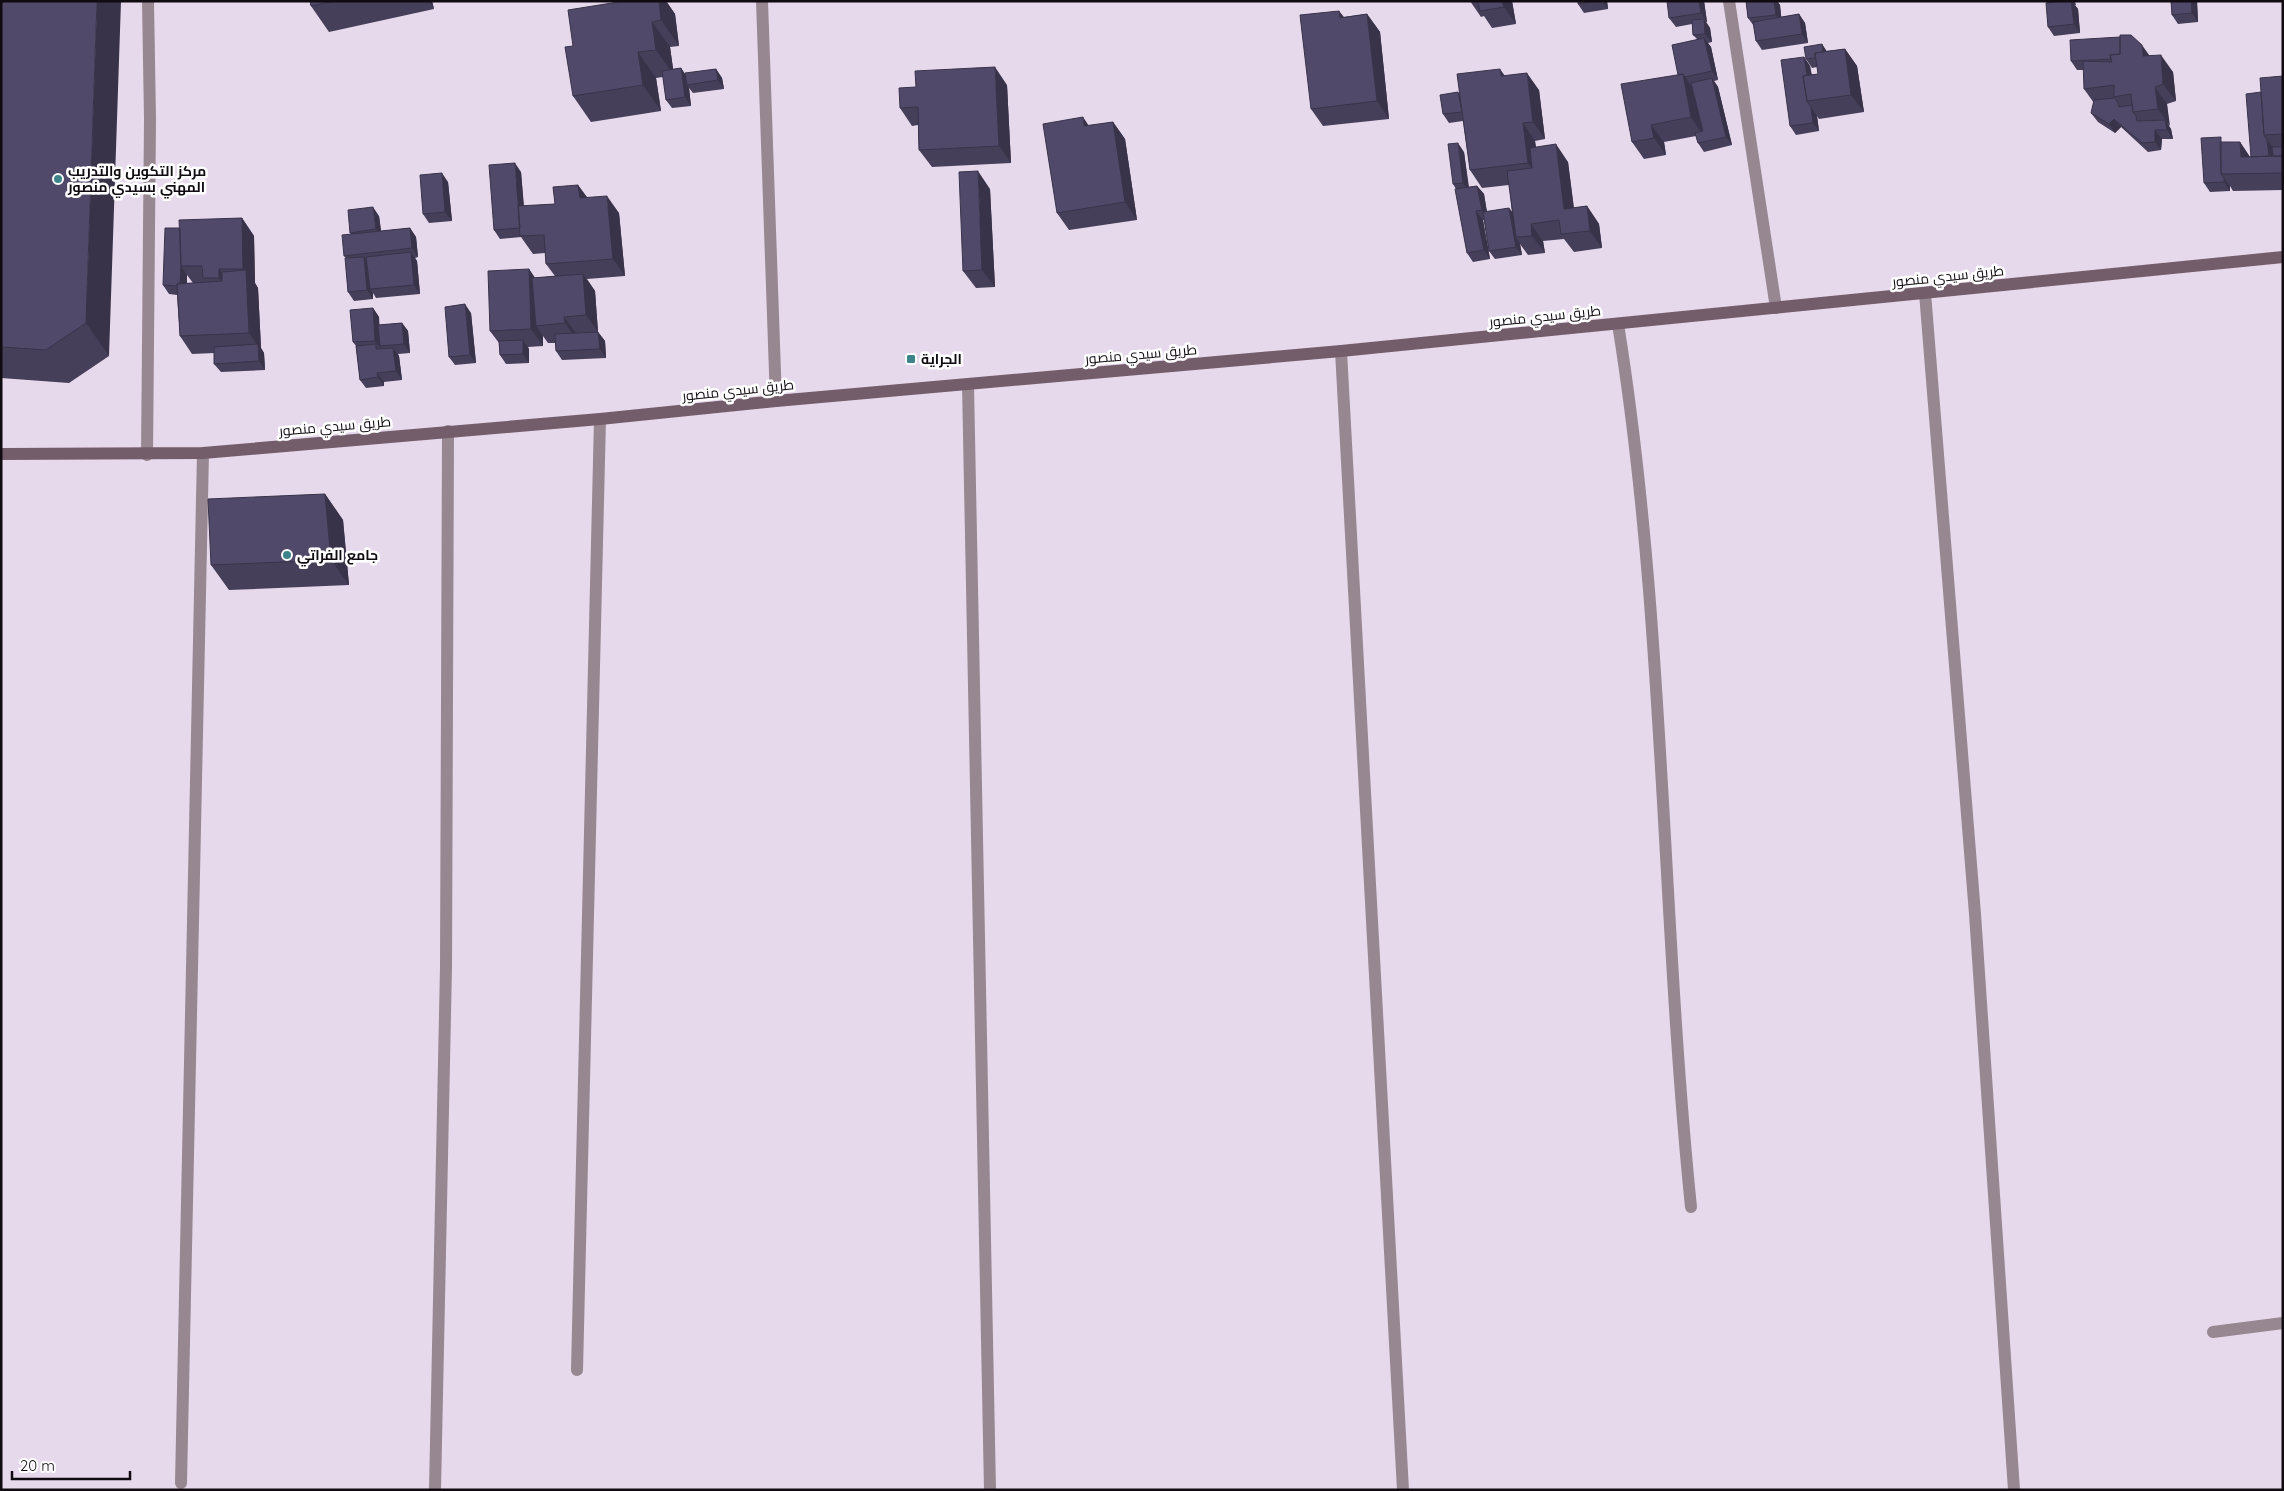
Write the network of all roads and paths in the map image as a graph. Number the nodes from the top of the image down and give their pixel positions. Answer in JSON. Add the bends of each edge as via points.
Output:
{"nodes":[{"id":1,"x":148,"y":1,"type":"edge"},
{"id":2,"x":762,"y":1,"type":"edge"},
{"id":3,"x":1729,"y":1,"type":"edge"},
{"id":4,"x":2283,"y":257,"type":"edge"},
{"id":5,"x":1925,"y":293,"type":"junction"},
{"id":6,"x":1776,"y":308,"type":"junction"},
{"id":7,"x":1618,"y":324,"type":"junction"},
{"id":8,"x":1340,"y":351,"type":"junction"},
{"id":9,"x":968,"y":385,"type":"junction"},
{"id":10,"x":776,"y":401,"type":"junction"},
{"id":11,"x":600,"y":419,"type":"junction"},
{"id":12,"x":448,"y":431,"type":"junction"},
{"id":13,"x":203,"y":453,"type":"junction"},
{"id":14,"x":1,"y":454,"type":"edge"},
{"id":15,"x":147,"y":455,"type":"junction"},
{"id":16,"x":1691,"y":1207,"type":"dead end"},
{"id":17,"x":2283,"y":1323,"type":"edge"},
{"id":18,"x":2213,"y":1332,"type":"dead end"},
{"id":19,"x":577,"y":1370,"type":"dead end"},
{"id":20,"x":181,"y":1483,"type":"dead end"},
{"id":21,"x":434,"y":1490,"type":"edge"},
{"id":22,"x":990,"y":1490,"type":"edge"},
{"id":23,"x":1403,"y":1490,"type":"edge"},
{"id":24,"x":2014,"y":1490,"type":"edge"}],
"edges":[{"from":1,"to":15,"type":"street"},
{"from":2,"to":10,"type":"street"},
{"from":3,"to":6,"type":"street"},
{"from":4,"to":5,"type":"main road","name":"طريق سيدي منصور"},
{"from":5,"to":6,"type":"main road","name":"طريق سيدي منصور"},
{"from":5,"to":24,"type":"street","via":[[1976,914]]},
{"from":6,"to":7,"type":"main road","name":"طريق سيدي منصور"},
{"from":7,"to":8,"type":"main road","name":"طريق سيدي منصور"},
{"from":7,"to":16,"type":"street","via":[[1631,406],[1659,710],[1683,1133]]},
{"from":8,"to":9,"type":"main road","name":"طريق سيدي منصور"},
{"from":8,"to":23,"type":"street"},
{"from":9,"to":10,"type":"main road","name":"طريق سيدي منصور"},
{"from":9,"to":22,"type":"street"},
{"from":10,"to":11,"type":"main road","name":"طريق سيدي منصور"},
{"from":11,"to":12,"type":"main road","name":"طريق سيدي منصور"},
{"from":11,"to":19,"type":"street"},
{"from":12,"to":13,"type":"main road","name":"طريق سيدي منصور"},
{"from":12,"to":21,"type":"street","via":[[446,967]]},
{"from":13,"to":15,"type":"main road","name":"طريق سيدي منصور"},
{"from":13,"to":20,"type":"street"},
{"from":14,"to":15,"type":"main road","name":"طريق سيدي منصور"},
{"from":17,"to":18,"type":"street"}]}
